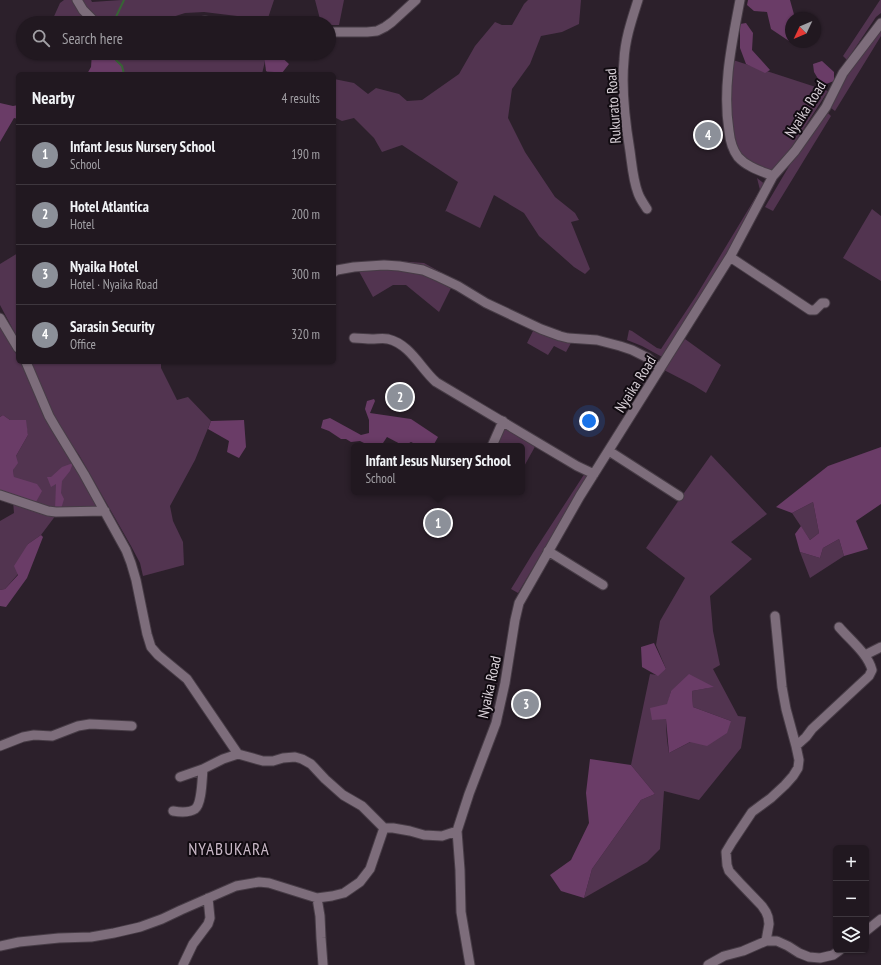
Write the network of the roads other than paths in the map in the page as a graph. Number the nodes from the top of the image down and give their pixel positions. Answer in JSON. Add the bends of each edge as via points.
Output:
{"nodes":[{"id":1,"x":77,"y":0,"type":"edge"},
{"id":2,"x":416,"y":0,"type":"edge"},
{"id":3,"x":638,"y":0,"type":"edge"},
{"id":4,"x":740,"y":0,"type":"edge"},
{"id":5,"x":89,"y":16,"type":"edge"},
{"id":6,"x":881,"y":23,"type":"edge"},
{"id":7,"x":336,"y":32,"type":"edge"},
{"id":8,"x":773,"y":176,"type":"junction"},
{"id":9,"x":647,"y":209,"type":"dead end"},
{"id":10,"x":730,"y":257,"type":"junction"},
{"id":11,"x":336,"y":271,"type":"edge"},
{"id":12,"x":825,"y":303,"type":"dead end"},
{"id":13,"x":0,"y":318,"type":"edge"},
{"id":14,"x":354,"y":338,"type":"dead end"},
{"id":15,"x":16,"y":345,"type":"edge"},
{"id":16,"x":27,"y":364,"type":"edge"},
{"id":17,"x":660,"y":369,"type":"junction"},
{"id":18,"x":503,"y":422,"type":"junction"},
{"id":19,"x":493,"y":443,"type":"edge"},
{"id":20,"x":609,"y":451,"type":"junction"},
{"id":21,"x":594,"y":474,"type":"junction"},
{"id":22,"x":0,"y":495,"type":"edge"},
{"id":23,"x":679,"y":496,"type":"dead end"},
{"id":24,"x":105,"y":511,"type":"junction"},
{"id":25,"x":548,"y":551,"type":"junction"},
{"id":26,"x":603,"y":585,"type":"dead end"},
{"id":27,"x":775,"y":616,"type":"dead end"},
{"id":28,"x":839,"y":627,"type":"dead end"},
{"id":29,"x":881,"y":647,"type":"edge"},
{"id":30,"x":865,"y":655,"type":"junction"},
{"id":31,"x":132,"y":726,"type":"dead end"},
{"id":32,"x":0,"y":746,"type":"edge"},
{"id":33,"x":796,"y":746,"type":"junction"},
{"id":34,"x":238,"y":754,"type":"junction"},
{"id":35,"x":203,"y":769,"type":"junction"},
{"id":36,"x":180,"y":777,"type":"dead end"},
{"id":37,"x":173,"y":811,"type":"dead end"},
{"id":38,"x":384,"y":828,"type":"junction"},
{"id":39,"x":457,"y":832,"type":"junction"},
{"id":40,"x":208,"y":898,"type":"junction"},
{"id":41,"x":317,"y":898,"type":"junction"},
{"id":42,"x":881,"y":919,"type":"edge"},
{"id":43,"x":869,"y":929,"type":"edge"},
{"id":44,"x":766,"y":941,"type":"junction"},
{"id":45,"x":0,"y":946,"type":"edge"},
{"id":46,"x":836,"y":953,"type":"edge"},
{"id":47,"x":183,"y":965,"type":"edge"},
{"id":48,"x":323,"y":965,"type":"edge"},
{"id":49,"x":470,"y":965,"type":"edge"},
{"id":50,"x":708,"y":965,"type":"edge"}],
"edges":[{"from":1,"to":5,"type":"street"},
{"from":2,"to":7,"type":"street","via":[[392,22],[377,31]]},
{"from":3,"to":9,"type":"street","name":"Rukurato Road","via":[[625,52],[623,94],[635,183]]},
{"from":4,"to":8,"type":"street","via":[[729,61],[727,91],[727,120],[731,146],[738,157],[749,166]]},
{"from":6,"to":8,"type":"street","name":"Nyaika Road","via":[[843,73],[826,107],[795,151]]},
{"from":8,"to":10,"type":"street","name":"Nyaika Road"},
{"from":10,"to":12,"type":"street","via":[[810,310],[815,310]]},
{"from":10,"to":17,"type":"street","name":"Nyaika Road"},
{"from":11,"to":17,"type":"street","via":[[384,265],[423,270],[541,329],[568,338],[597,340],[632,350],[648,358]]},
{"from":13,"to":15,"type":"street"},
{"from":14,"to":18,"type":"street","via":[[387,339],[400,344],[436,382]]},
{"from":16,"to":24,"type":"street","via":[[49,416]]},
{"from":17,"to":20,"type":"street","name":"Nyaika Road"},
{"from":18,"to":19,"type":"street"},
{"from":18,"to":21,"type":"street"},
{"from":20,"to":21,"type":"street","name":"Nyaika Road"},
{"from":20,"to":23,"type":"street"},
{"from":21,"to":25,"type":"street","name":"Nyaika Road"},
{"from":22,"to":24,"type":"street","via":[[48,511]]},
{"from":24,"to":34,"type":"street","via":[[131,563],[146,634],[151,646],[187,679]]},
{"from":25,"to":26,"type":"street"},
{"from":25,"to":39,"type":"street","name":"Nyaika Road","via":[[519,603],[496,723]]},
{"from":27,"to":33,"type":"street","via":[[782,687]]},
{"from":28,"to":30,"type":"street"},
{"from":29,"to":30,"type":"street"},
{"from":30,"to":33,"type":"street","via":[[872,670],[869,676]]},
{"from":31,"to":32,"type":"street","via":[[90,724],[52,736],[23,737]]},
{"from":33,"to":44,"type":"street","via":[[798,768],[793,776],[771,798],[752,812],[726,852],[730,871],[766,912],[769,924]]},
{"from":34,"to":35,"type":"street"},
{"from":34,"to":38,"type":"street","via":[[263,761],[295,757],[302,759],[311,764],[342,795],[362,806]]},
{"from":35,"to":36,"type":"street"},
{"from":35,"to":37,"type":"street","via":[[198,805],[194,810],[187,812]]},
{"from":38,"to":39,"type":"street","via":[[442,836]]},
{"from":38,"to":41,"type":"street","via":[[370,869],[360,882],[344,893]]},
{"from":39,"to":49,"type":"street","via":[[461,912]]},
{"from":40,"to":41,"type":"street","via":[[236,886],[259,882]]},
{"from":40,"to":45,"type":"street","via":[[162,920],[133,929],[91,937],[59,938]]},
{"from":40,"to":47,"type":"street","via":[[208,924],[193,944]]},
{"from":41,"to":48,"type":"street"},
{"from":42,"to":43,"type":"street"},
{"from":44,"to":46,"type":"street","via":[[777,941],[809,957],[820,958]]},
{"from":44,"to":50,"type":"street","via":[[724,956]]}]}
